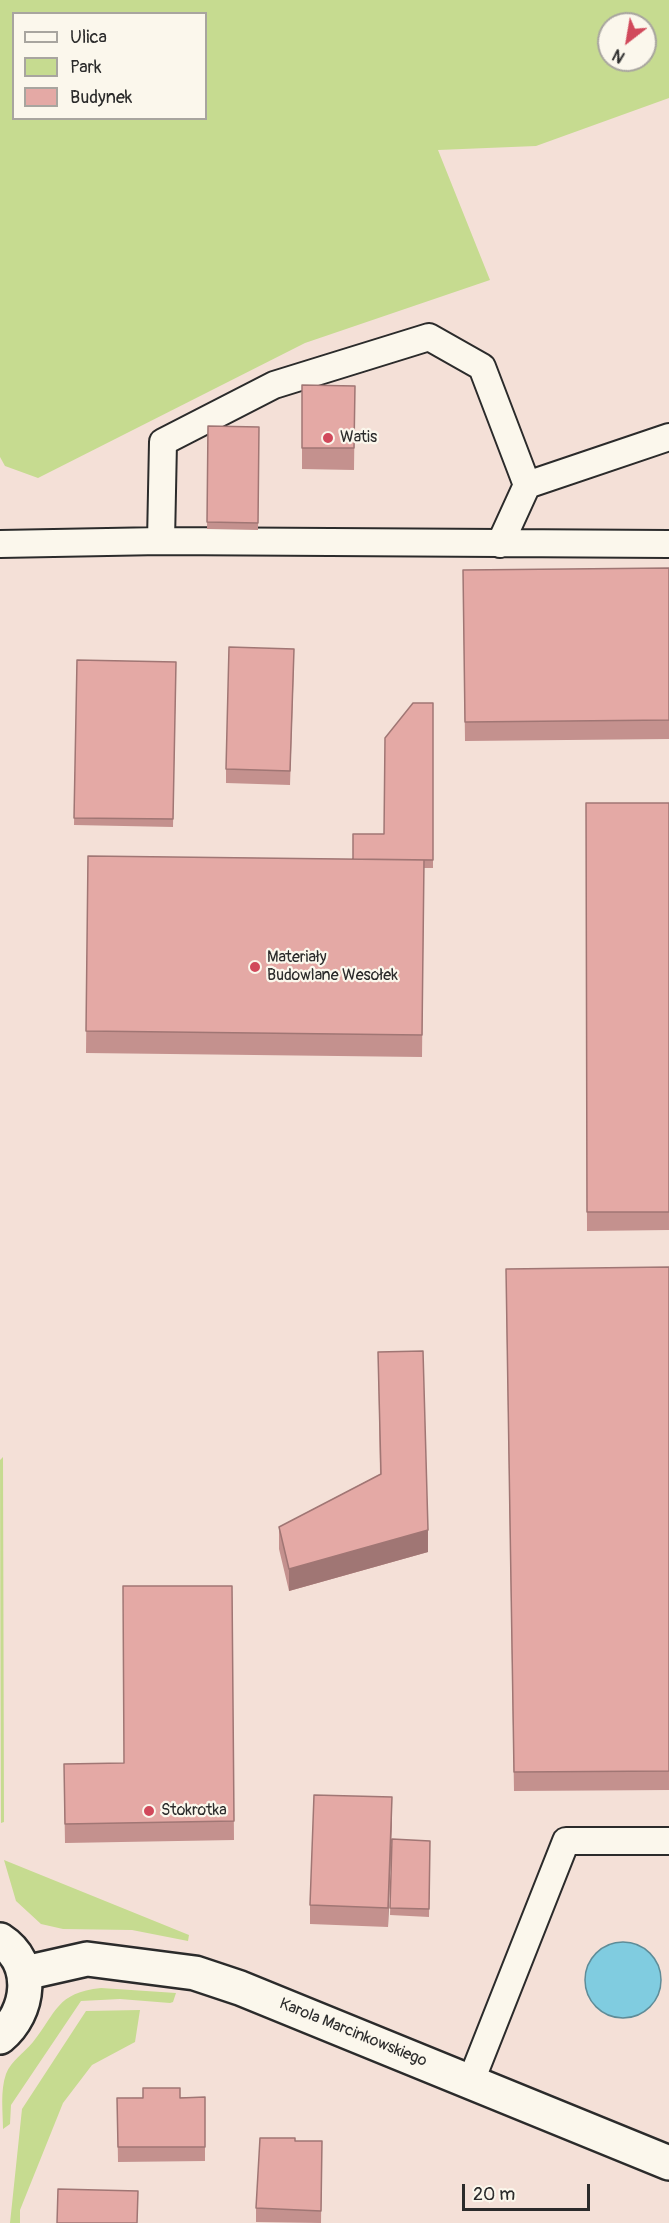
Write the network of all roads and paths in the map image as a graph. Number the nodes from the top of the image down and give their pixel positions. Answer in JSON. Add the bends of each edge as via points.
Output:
{"nodes":[{"id":1,"x":669,"y":437,"type":"edge"},
{"id":2,"x":527,"y":485,"type":"junction"},
{"id":3,"x":161,"y":542,"type":"junction"},
{"id":4,"x":0,"y":544,"type":"edge"},
{"id":5,"x":500,"y":544,"type":"junction"},
{"id":6,"x":669,"y":544,"type":"edge"},
{"id":7,"x":669,"y":1841,"type":"edge"},
{"id":8,"x":0,"y":1940,"type":"edge"},
{"id":9,"x":25,"y":1973,"type":"junction"},
{"id":10,"x":0,"y":2037,"type":"edge"},
{"id":11,"x":471,"y":2081,"type":"junction"},
{"id":12,"x":669,"y":2163,"type":"edge"}],
"edges":[{"from":1,"to":2,"type":"lane"},
{"from":2,"to":3,"type":"lane","via":[[482,367],[429,337],[274,385],[163,442]]},
{"from":2,"to":5,"type":"lane"},
{"from":3,"to":4,"type":"lane"},
{"from":3,"to":5,"type":"lane"},
{"from":5,"to":6,"type":"lane"},
{"from":7,"to":11,"type":"lane","via":[[566,1841]]},
{"from":8,"to":9,"type":"street","via":[[10,1946]]},
{"from":9,"to":10,"type":"street","via":[[25,2001],[14,2026]]},
{"from":9,"to":11,"type":"street","name":"Karola Marcinkowskiego","via":[[87,1959],[195,1973]]},
{"from":11,"to":12,"type":"street","name":"Karola Marcinkowskiego"}]}
